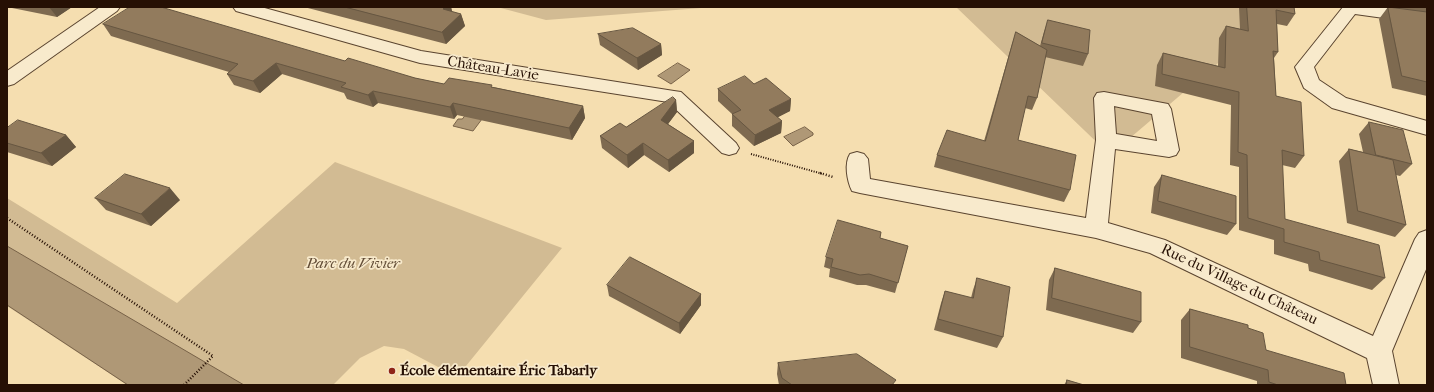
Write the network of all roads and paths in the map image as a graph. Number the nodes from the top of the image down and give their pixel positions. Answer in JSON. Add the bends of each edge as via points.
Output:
{"nodes":[{"id":1,"x":111,"y":7,"type":"edge"},
{"id":2,"x":242,"y":7,"type":"edge"},
{"id":3,"x":1427,"y":19,"type":"edge"},
{"id":4,"x":7,"y":80,"type":"edge"},
{"id":5,"x":1427,"y":128,"type":"edge"},
{"id":6,"x":1106,"y":140,"type":"dead end"},
{"id":7,"x":729,"y":148,"type":"joint"},
{"id":8,"x":857,"y":159,"type":"dead end"},
{"id":9,"x":860,"y":185,"type":"junction"},
{"id":10,"x":7,"y":218,"type":"edge"},
{"id":11,"x":1096,"y":229,"type":"junction"},
{"id":12,"x":1427,"y":239,"type":"edge"},
{"id":13,"x":1379,"y":351,"type":"junction"},
{"id":14,"x":184,"y":385,"type":"edge"},
{"id":15,"x":1386,"y":385,"type":"edge"}],
"edges":[{"from":1,"to":4,"type":"street"},
{"from":2,"to":7,"type":"street","name":"Château-Lavie","via":[[420,57],[674,98]]},
{"from":3,"to":5,"type":"street","via":[[1350,8],[1304,66],[1311,84],[1339,103]]},
{"from":6,"to":11,"type":"street"},
{"from":7,"to":9,"type":"path"},
{"from":8,"to":9,"type":"street"},
{"from":9,"to":11,"type":"street","name":"Rue du Village du Château"},
{"from":10,"to":14,"type":"path","via":[[213,356]]},
{"from":11,"to":13,"type":"street","name":"Rue du Village du Château","via":[[1157,246]]},
{"from":12,"to":13,"type":"street"},
{"from":13,"to":15,"type":"street"}]}
